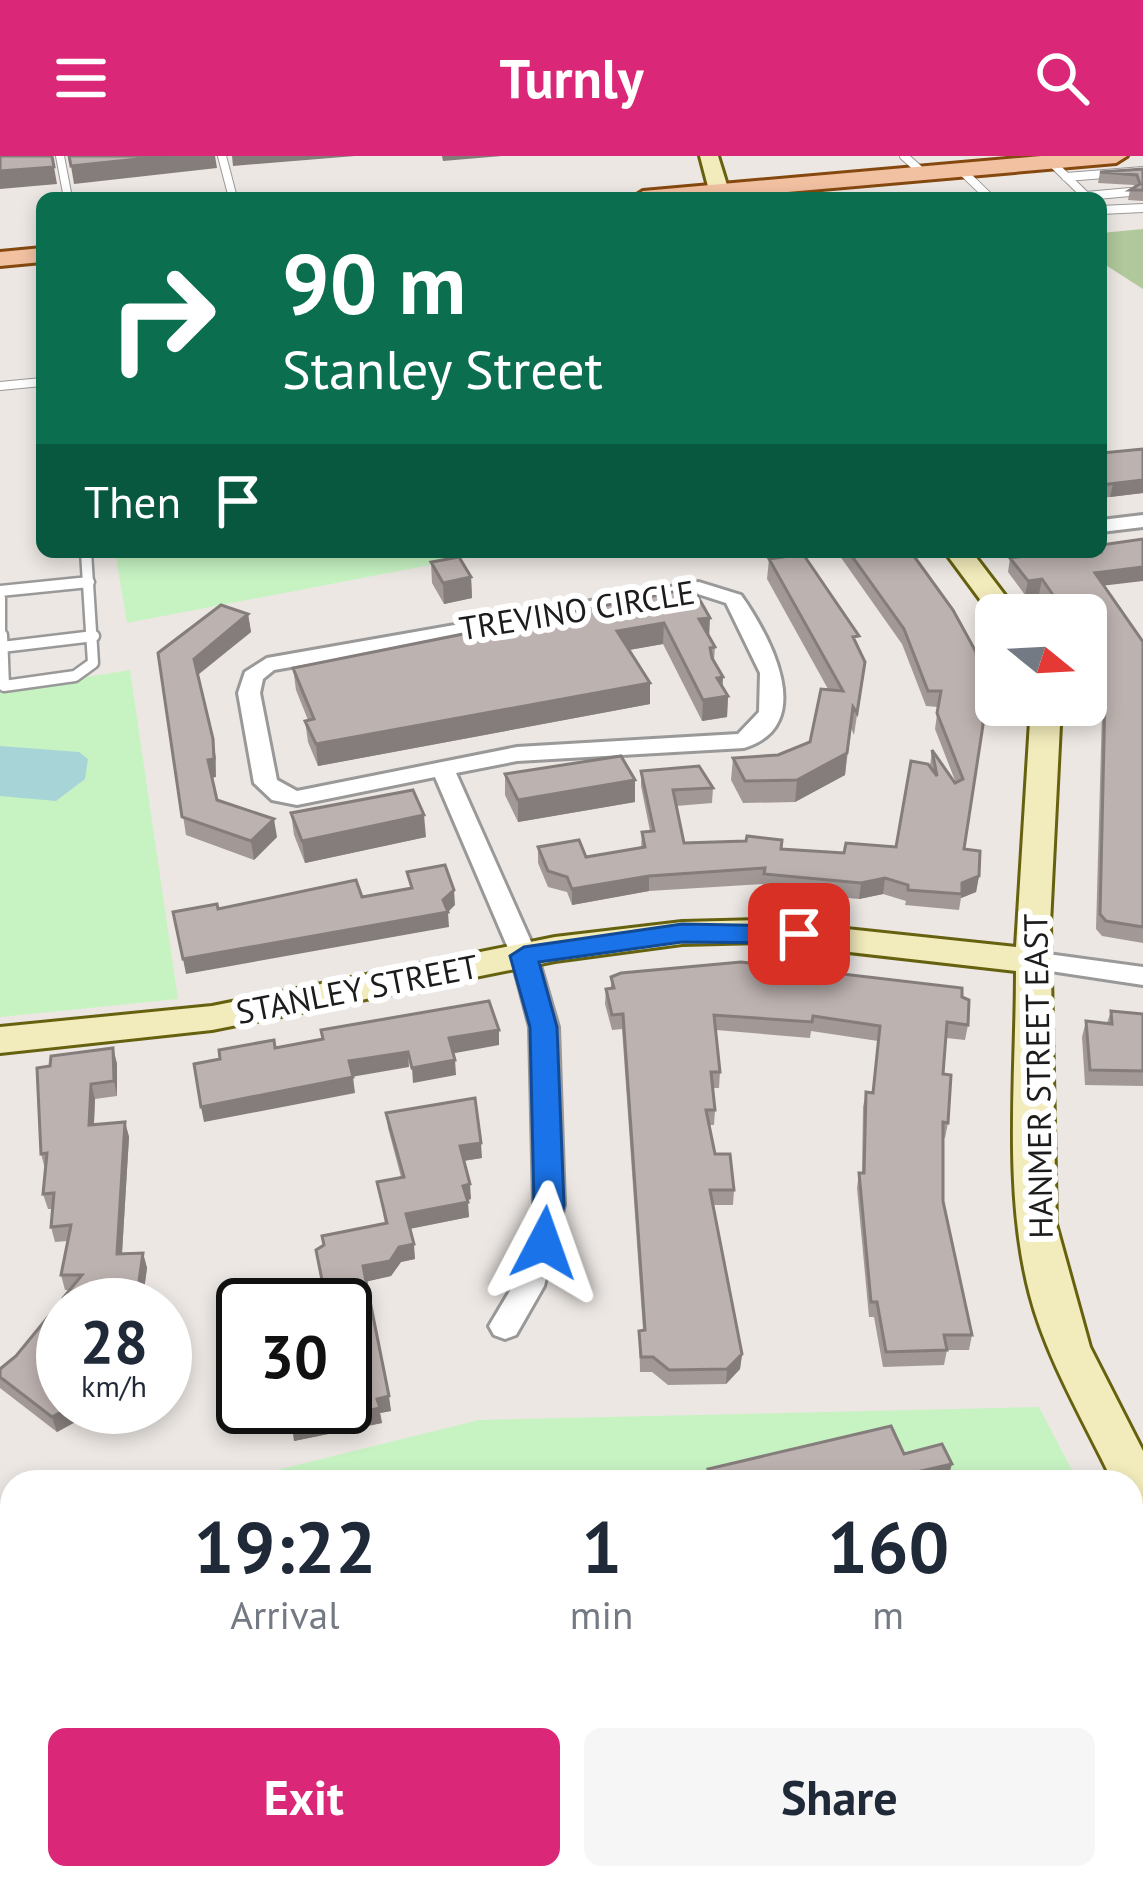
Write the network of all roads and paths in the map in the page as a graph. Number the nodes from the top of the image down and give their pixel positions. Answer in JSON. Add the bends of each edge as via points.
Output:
{"nodes":[{"id":1,"x":60,"y":156,"type":"edge"},
{"id":2,"x":222,"y":156,"type":"edge"},
{"id":3,"x":709,"y":156,"type":"edge"},
{"id":4,"x":904,"y":156,"type":"edge"},
{"id":5,"x":1120,"y":167,"type":"edge"},
{"id":6,"x":959,"y":169,"type":"junction"},
{"id":7,"x":1058,"y":169,"type":"junction"},
{"id":8,"x":923,"y":173,"type":"junction"},
{"id":9,"x":1094,"y":175,"type":"junction"},
{"id":10,"x":1140,"y":175,"type":"edge"},
{"id":11,"x":1122,"y":181,"type":"edge"},
{"id":12,"x":1109,"y":188,"type":"junction"},
{"id":13,"x":67,"y":192,"type":"edge"},
{"id":14,"x":231,"y":192,"type":"edge"},
{"id":15,"x":719,"y":192,"type":"edge"},
{"id":16,"x":748,"y":192,"type":"edge"},
{"id":17,"x":984,"y":192,"type":"edge"},
{"id":18,"x":1082,"y":192,"type":"edge"},
{"id":19,"x":1099,"y":192,"type":"edge"},
{"id":20,"x":1130,"y":192,"type":"edge"},
{"id":21,"x":1143,"y":208,"type":"edge"},
{"id":22,"x":1107,"y":210,"type":"edge"},
{"id":23,"x":36,"y":255,"type":"edge"},
{"id":24,"x":0,"y":259,"type":"edge"},
{"id":25,"x":36,"y":383,"type":"edge"},
{"id":26,"x":0,"y":386,"type":"edge"},
{"id":27,"x":1143,"y":520,"type":"edge"},
{"id":28,"x":1107,"y":525,"type":"edge"},
{"id":29,"x":87,"y":558,"type":"edge"},
{"id":30,"x":963,"y":558,"type":"edge"},
{"id":31,"x":89,"y":581,"type":"junction"},
{"id":32,"x":0,"y":594,"type":"edge"},
{"id":33,"x":990,"y":594,"type":"edge"},
{"id":34,"x":94,"y":636,"type":"junction"},
{"id":35,"x":2,"y":639,"type":"edge"},
{"id":36,"x":2,"y":687,"type":"edge"},
{"id":37,"x":1045,"y":726,"type":"edge"},
{"id":38,"x":444,"y":772,"type":"junction"},
{"id":39,"x":524,"y":956,"type":"junction"},
{"id":40,"x":1034,"y":961,"type":"junction"},
{"id":41,"x":1143,"y":976,"type":"edge"},
{"id":42,"x":0,"y":1040,"type":"edge"},
{"id":43,"x":505,"y":1327,"type":"dead end"},
{"id":44,"x":1130,"y":1470,"type":"edge"}],
"edges":[{"from":1,"to":13,"type":"lane"},
{"from":2,"to":14,"type":"lane"},
{"from":3,"to":15,"type":"street"},
{"from":4,"to":8,"type":"lane"},
{"from":5,"to":7,"type":"main road"},
{"from":5,"to":9,"type":"lane"},
{"from":5,"to":10,"type":"lane"},
{"from":5,"to":11,"type":"lane"},
{"from":6,"to":7,"type":"main road"},
{"from":6,"to":8,"type":"main road"},
{"from":6,"to":17,"type":"lane"},
{"from":7,"to":9,"type":"lane"},
{"from":7,"to":18,"type":"lane"},
{"from":8,"to":16,"type":"main road"},
{"from":9,"to":12,"type":"lane"},
{"from":12,"to":19,"type":"lane"},
{"from":12,"to":20,"type":"lane"},
{"from":21,"to":22,"type":"lane"},
{"from":23,"to":24,"type":"main road"},
{"from":25,"to":26,"type":"lane"},
{"from":27,"to":28,"type":"street"},
{"from":29,"to":31,"type":"lane"},
{"from":30,"to":33,"type":"street"},
{"from":31,"to":32,"type":"lane"},
{"from":31,"to":34,"type":"lane"},
{"from":32,"to":35,"type":"lane"},
{"from":34,"to":35,"type":"lane"},
{"from":34,"to":36,"type":"lane","via":[[93,662],[75,676]]},
{"from":35,"to":36,"type":"lane"},
{"from":37,"to":40,"type":"street","name":"HANMER STREET EAST"},
{"from":38,"to":38,"type":"street","name":"TREVINO CIRCLE","via":[[539,751],[744,740],[767,718],[770,662],[734,599],[699,588],[287,660],[253,677],[266,783],[280,795],[320,797]]},
{"from":38,"to":39,"type":"street"},
{"from":39,"to":40,"type":"street","name":"STANLEY STREET","via":[[718,931]]},
{"from":39,"to":42,"type":"street","name":"STANLEY STREET","via":[[212,1018]]},
{"from":39,"to":43,"type":"street","via":[[544,1027],[549,1205],[529,1286]]},
{"from":40,"to":41,"type":"street","name":"STANLEY STREET"},
{"from":40,"to":44,"type":"street","name":"HANMER STREET EAST","via":[[1033,1179],[1041,1258],[1069,1347]]}]}
